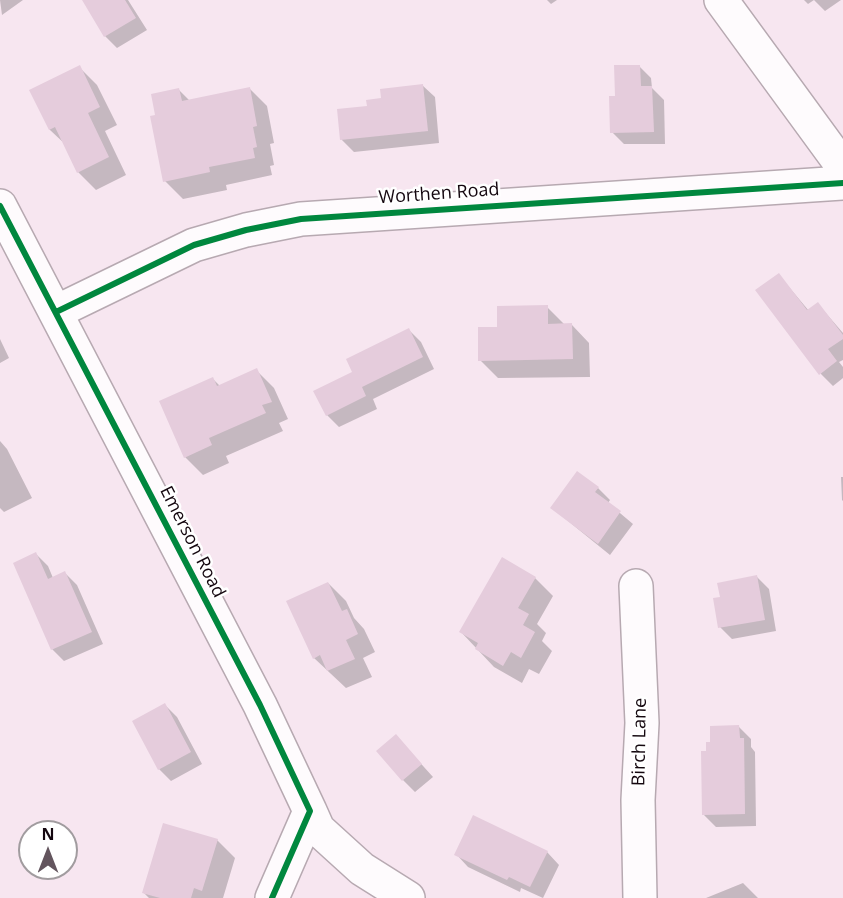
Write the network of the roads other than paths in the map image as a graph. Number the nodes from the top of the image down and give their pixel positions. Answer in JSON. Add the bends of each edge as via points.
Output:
{"nodes":[{"id":1,"x":721,"y":0,"type":"edge"},
{"id":2,"x":843,"y":167,"type":"edge"},
{"id":3,"x":843,"y":183,"type":"edge"},
{"id":4,"x":0,"y":206,"type":"edge"},
{"id":5,"x":56,"y":312,"type":"junction"},
{"id":6,"x":636,"y":586,"type":"dead end"},
{"id":7,"x":310,"y":811,"type":"junction"},
{"id":8,"x":272,"y":898,"type":"edge"},
{"id":9,"x":408,"y":898,"type":"edge"},
{"id":10,"x":640,"y":898,"type":"edge"}],
"edges":[{"from":1,"to":2,"type":"street"},
{"from":3,"to":5,"type":"street","name":"Worthen Road","via":[[301,219],[194,245]]},
{"from":4,"to":5,"type":"street","name":"Emerson Road"},
{"from":5,"to":7,"type":"street","name":"Emerson Road","via":[[260,705]]},
{"from":6,"to":10,"type":"street","name":"Birch Lane","via":[[642,723],[638,800]]},
{"from":7,"to":8,"type":"street"},
{"from":7,"to":9,"type":"street","name":"Emerson Road","via":[[318,829],[362,869]]}]}
